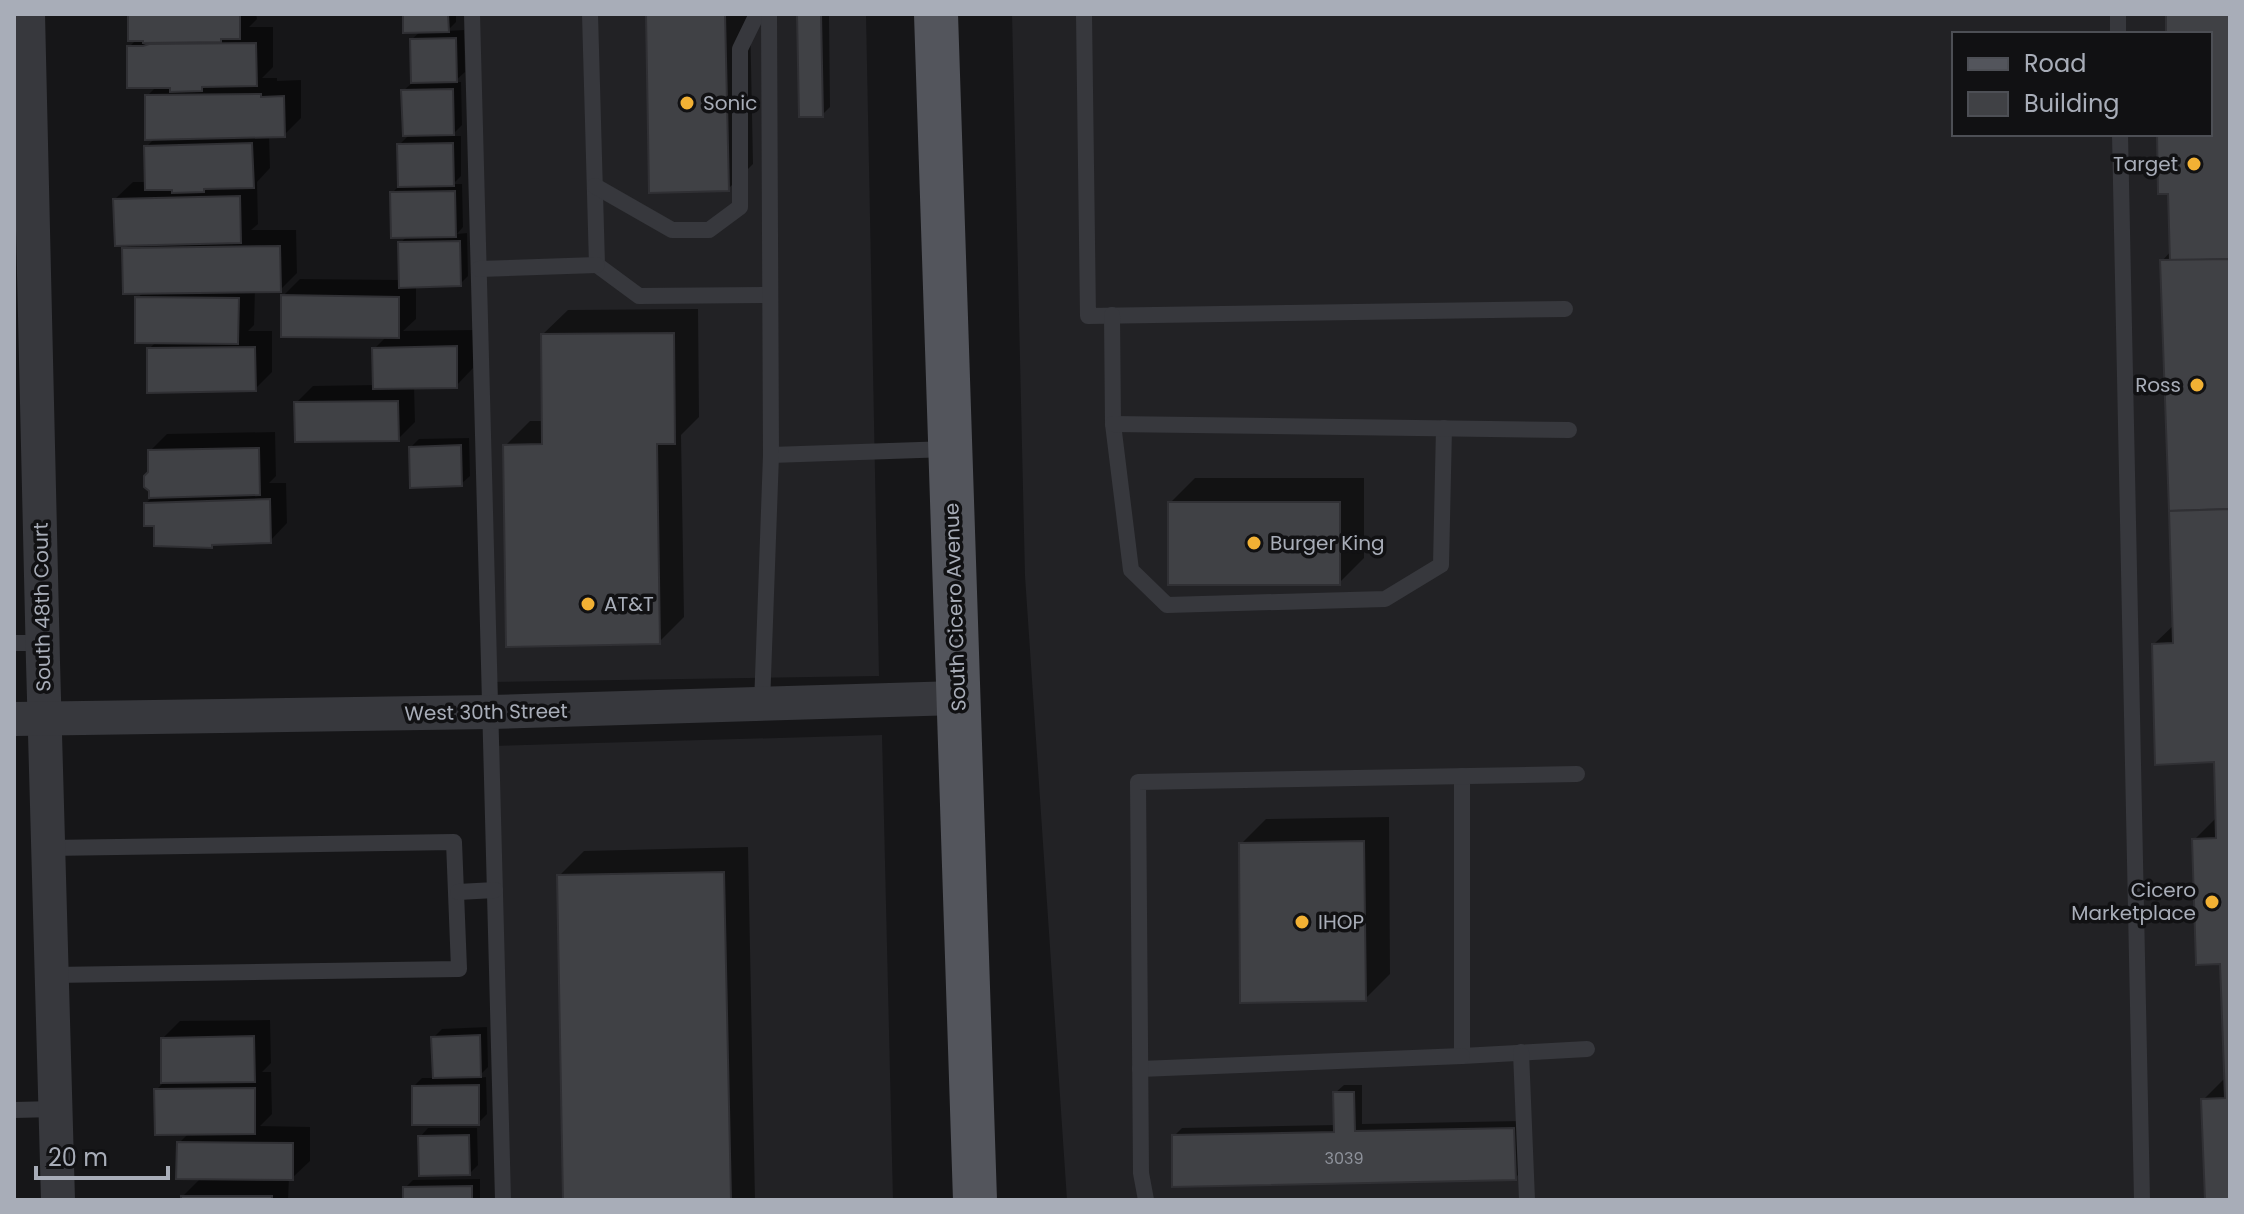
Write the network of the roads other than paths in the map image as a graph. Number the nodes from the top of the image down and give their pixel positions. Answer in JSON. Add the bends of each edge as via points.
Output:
{"nodes":[{"id":1,"x":28,"y":14,"type":"edge"},
{"id":2,"x":472,"y":14,"type":"edge"},
{"id":3,"x":590,"y":14,"type":"edge"},
{"id":4,"x":757,"y":14,"type":"edge"},
{"id":5,"x":769,"y":14,"type":"edge"},
{"id":6,"x":936,"y":14,"type":"edge"},
{"id":7,"x":1084,"y":14,"type":"edge"},
{"id":8,"x":2120,"y":136,"type":"edge"},
{"id":9,"x":595,"y":186,"type":"junction"},
{"id":10,"x":597,"y":265,"type":"junction"},
{"id":11,"x":479,"y":269,"type":"junction"},
{"id":12,"x":769,"y":295,"type":"junction"},
{"id":13,"x":1565,"y":309,"type":"dead end"},
{"id":14,"x":1112,"y":315,"type":"junction"},
{"id":15,"x":1113,"y":424,"type":"junction"},
{"id":16,"x":1444,"y":428,"type":"junction"},
{"id":17,"x":1569,"y":430,"type":"dead end"},
{"id":18,"x":950,"y":449,"type":"junction"},
{"id":19,"x":771,"y":455,"type":"junction"},
{"id":20,"x":28,"y":643,"type":"edge"},
{"id":21,"x":958,"y":698,"type":"junction"},
{"id":22,"x":762,"y":705,"type":"junction"},
{"id":23,"x":490,"y":712,"type":"junction"},
{"id":24,"x":29,"y":719,"type":"edge"},
{"id":25,"x":1577,"y":774,"type":"dead end"},
{"id":26,"x":1462,"y":776,"type":"junction"},
{"id":27,"x":48,"y":848,"type":"junction"},
{"id":28,"x":495,"y":890,"type":"junction"},
{"id":29,"x":458,"y":892,"type":"junction"},
{"id":30,"x":52,"y":975,"type":"junction"},
{"id":31,"x":1587,"y":1049,"type":"dead end"},
{"id":32,"x":1521,"y":1052,"type":"junction"},
{"id":33,"x":1462,"y":1056,"type":"junction"},
{"id":34,"x":1140,"y":1069,"type":"junction"},
{"id":35,"x":55,"y":1109,"type":"junction"},
{"id":36,"x":14,"y":1110,"type":"edge"},
{"id":37,"x":58,"y":1200,"type":"edge"},
{"id":38,"x":503,"y":1200,"type":"edge"},
{"id":39,"x":975,"y":1200,"type":"edge"},
{"id":40,"x":1146,"y":1200,"type":"edge"},
{"id":41,"x":1527,"y":1200,"type":"edge"},
{"id":42,"x":2142,"y":1200,"type":"edge"}],
"edges":[{"from":1,"to":20,"type":"street","name":"South 48th Court"},
{"from":2,"to":11,"type":"lane"},
{"from":3,"to":9,"type":"lane"},
{"from":4,"to":9,"type":"lane","via":[[740,49],[740,207],[709,230],[672,230]]},
{"from":5,"to":12,"type":"lane"},
{"from":6,"to":18,"type":"main road","name":"South Cicero Avenue"},
{"from":7,"to":14,"type":"lane","via":[[1088,316]]},
{"from":8,"to":42,"type":"lane"},
{"from":9,"to":10,"type":"lane"},
{"from":10,"to":11,"type":"lane"},
{"from":10,"to":12,"type":"lane","via":[[639,296]]},
{"from":11,"to":23,"type":"lane"},
{"from":12,"to":19,"type":"lane"},
{"from":13,"to":14,"type":"lane"},
{"from":14,"to":15,"type":"lane"},
{"from":15,"to":16,"type":"lane"},
{"from":15,"to":16,"type":"lane","via":[[1131,570],[1167,605],[1385,599],[1441,565]]},
{"from":16,"to":17,"type":"lane"},
{"from":18,"to":19,"type":"lane"},
{"from":18,"to":21,"type":"main road","name":"South Cicero Avenue"},
{"from":19,"to":22,"type":"lane"},
{"from":20,"to":24,"type":"street","name":"South 48th Court"},
{"from":21,"to":22,"type":"street","name":"West 30th Street"},
{"from":21,"to":39,"type":"main road","name":"South Cicero Avenue"},
{"from":22,"to":23,"type":"street","name":"West 30th Street"},
{"from":23,"to":24,"type":"street","name":"West 30th Street"},
{"from":23,"to":28,"type":"lane"},
{"from":24,"to":27,"type":"street","name":"South 48th Court"},
{"from":25,"to":26,"type":"lane"},
{"from":26,"to":33,"type":"lane"},
{"from":26,"to":34,"type":"lane","via":[[1138,782]]},
{"from":27,"to":29,"type":"lane","via":[[454,842]]},
{"from":27,"to":30,"type":"street","name":"South 48th Court"},
{"from":28,"to":29,"type":"lane"},
{"from":28,"to":38,"type":"lane"},
{"from":29,"to":30,"type":"lane","via":[[459,969]]},
{"from":30,"to":35,"type":"street","name":"South 48th Court"},
{"from":31,"to":32,"type":"lane"},
{"from":32,"to":33,"type":"lane"},
{"from":32,"to":41,"type":"lane"},
{"from":33,"to":34,"type":"lane"},
{"from":34,"to":40,"type":"lane"},
{"from":35,"to":36,"type":"lane"},
{"from":35,"to":37,"type":"street","name":"South 48th Court"}]}
